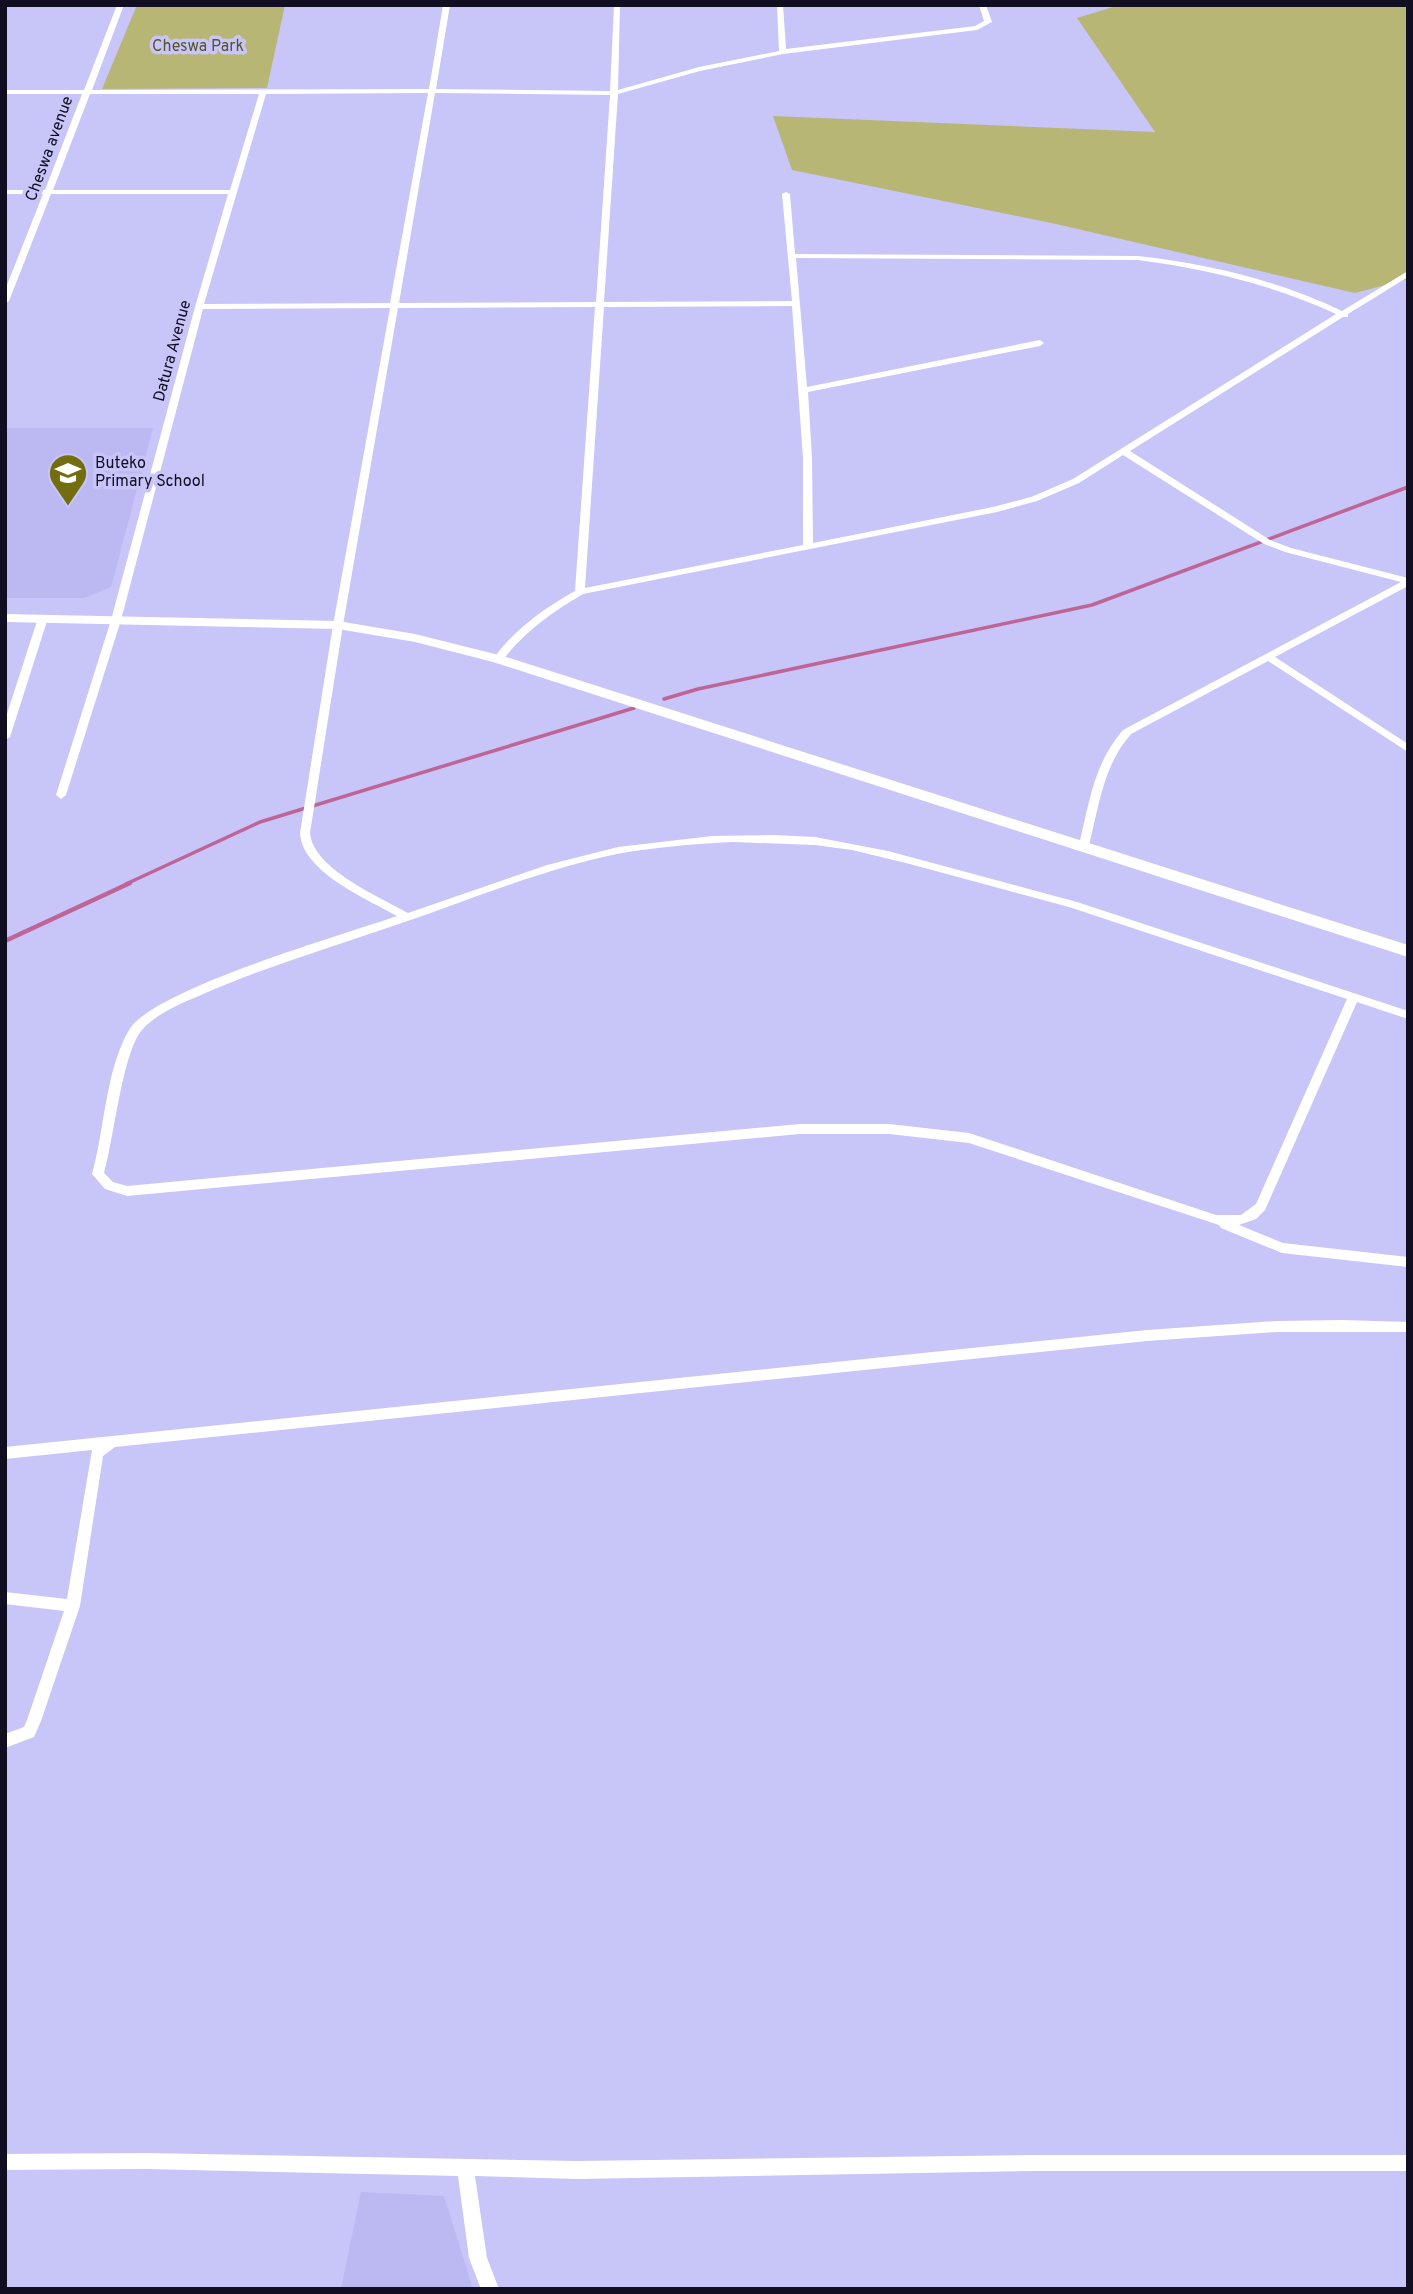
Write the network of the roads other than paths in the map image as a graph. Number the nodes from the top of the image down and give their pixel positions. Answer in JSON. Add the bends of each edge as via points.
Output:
{"nodes":[{"id":1,"x":121,"y":5,"type":"edge"},
{"id":2,"x":447,"y":5,"type":"edge"},
{"id":3,"x":617,"y":5,"type":"edge"},
{"id":4,"x":780,"y":5,"type":"edge"},
{"id":5,"x":982,"y":5,"type":"edge"},
{"id":6,"x":783,"y":52,"type":"junction"},
{"id":7,"x":263,"y":91,"type":"junction"},
{"id":8,"x":432,"y":91,"type":"junction"},
{"id":9,"x":5,"y":92,"type":"edge"},
{"id":10,"x":86,"y":93,"type":"junction"},
{"id":11,"x":614,"y":93,"type":"junction"},
{"id":12,"x":5,"y":192,"type":"edge"},
{"id":13,"x":50,"y":192,"type":"junction"},
{"id":14,"x":232,"y":192,"type":"junction"},
{"id":15,"x":786,"y":194,"type":"dead end"},
{"id":16,"x":792,"y":256,"type":"junction"},
{"id":17,"x":1408,"y":273,"type":"edge"},
{"id":18,"x":5,"y":301,"type":"edge"},
{"id":19,"x":796,"y":303,"type":"junction"},
{"id":20,"x":598,"y":305,"type":"junction"},
{"id":21,"x":393,"y":306,"type":"junction"},
{"id":22,"x":199,"y":307,"type":"junction"},
{"id":23,"x":1345,"y":315,"type":"junction"},
{"id":24,"x":1040,"y":343,"type":"dead end"},
{"id":25,"x":803,"y":390,"type":"junction"},
{"id":26,"x":1123,"y":451,"type":"junction"},
{"id":27,"x":808,"y":546,"type":"junction"},
{"id":28,"x":1408,"y":581,"type":"edge"},
{"id":29,"x":580,"y":592,"type":"junction"},
{"id":30,"x":5,"y":618,"type":"edge"},
{"id":31,"x":43,"y":618,"type":"junction"},
{"id":32,"x":116,"y":620,"type":"junction"},
{"id":33,"x":338,"y":625,"type":"junction"},
{"id":34,"x":1270,"y":658,"type":"junction"},
{"id":35,"x":498,"y":659,"type":"junction"},
{"id":36,"x":5,"y":737,"type":"edge"},
{"id":37,"x":1408,"y":749,"type":"edge"},
{"id":38,"x":61,"y":795,"type":"dead end"},
{"id":39,"x":1084,"y":845,"type":"junction"},
{"id":40,"x":407,"y":918,"type":"junction"},
{"id":41,"x":1408,"y":951,"type":"edge"},
{"id":42,"x":1354,"y":997,"type":"junction"},
{"id":43,"x":1408,"y":1015,"type":"edge"},
{"id":44,"x":1216,"y":1220,"type":"junction"},
{"id":45,"x":1408,"y":1262,"type":"edge"},
{"id":46,"x":1408,"y":1327,"type":"edge"},
{"id":47,"x":112,"y":1441,"type":"junction"},
{"id":48,"x":5,"y":1453,"type":"edge"},
{"id":49,"x":5,"y":1598,"type":"edge"},
{"id":50,"x":73,"y":1606,"type":"junction"},
{"id":51,"x":5,"y":1741,"type":"edge"},
{"id":52,"x":5,"y":2162,"type":"edge"},
{"id":53,"x":1408,"y":2163,"type":"edge"},
{"id":54,"x":465,"y":2169,"type":"junction"},
{"id":55,"x":490,"y":2289,"type":"edge"}],
"edges":[{"from":1,"to":10,"type":"street","name":"Cheswa avenue"},
{"from":2,"to":8,"type":"street"},
{"from":3,"to":11,"type":"street"},
{"from":4,"to":6,"type":"street"},
{"from":5,"to":6,"type":"street","via":[[988,22],[977,28]]},
{"from":6,"to":11,"type":"street"},
{"from":7,"to":8,"type":"street"},
{"from":7,"to":10,"type":"street"},
{"from":7,"to":14,"type":"street","name":"Datura Avenue"},
{"from":8,"to":11,"type":"street"},
{"from":8,"to":21,"type":"street"},
{"from":9,"to":10,"type":"street"},
{"from":10,"to":13,"type":"street","name":"Cheswa avenue"},
{"from":11,"to":20,"type":"street"},
{"from":12,"to":13,"type":"street"},
{"from":13,"to":14,"type":"street"},
{"from":13,"to":18,"type":"street","name":"Cheswa avenue"},
{"from":14,"to":22,"type":"street","name":"Datura Avenue"},
{"from":15,"to":16,"type":"street"},
{"from":16,"to":19,"type":"street"},
{"from":16,"to":23,"type":"street","via":[[1138,257],[1272,286]]},
{"from":17,"to":23,"type":"street"},
{"from":19,"to":20,"type":"street"},
{"from":19,"to":25,"type":"street"},
{"from":20,"to":21,"type":"street"},
{"from":20,"to":29,"type":"street"},
{"from":21,"to":22,"type":"street"},
{"from":21,"to":33,"type":"street"},
{"from":22,"to":32,"type":"street","name":"Datura Avenue"},
{"from":23,"to":26,"type":"street"},
{"from":24,"to":25,"type":"street"},
{"from":25,"to":27,"type":"street","via":[[810,493]]},
{"from":26,"to":27,"type":"street","via":[[1076,481],[1034,499]]},
{"from":26,"to":28,"type":"street","via":[[1288,550]]},
{"from":27,"to":29,"type":"street"},
{"from":28,"to":34,"type":"street"},
{"from":29,"to":35,"type":"street","via":[[538,615]]},
{"from":30,"to":31,"type":"main road"},
{"from":31,"to":32,"type":"main road"},
{"from":31,"to":36,"type":"street"},
{"from":32,"to":33,"type":"main road"},
{"from":32,"to":38,"type":"street"},
{"from":33,"to":35,"type":"main road"},
{"from":33,"to":40,"type":"street","via":[[305,841],[332,872]]},
{"from":34,"to":37,"type":"street"},
{"from":34,"to":39,"type":"street","via":[[1150,719],[1115,743],[1106,760]]},
{"from":35,"to":39,"type":"main road"},
{"from":39,"to":41,"type":"main road"},
{"from":40,"to":42,"type":"street","via":[[544,871],[630,848],[728,838],[815,841],[1045,894]]},
{"from":40,"to":44,"type":"street","via":[[203,989],[142,1020],[124,1058],[98,1174],[109,1186],[127,1191],[787,1130],[889,1129],[969,1138]]},
{"from":42,"to":43,"type":"street"},
{"from":42,"to":44,"type":"street","via":[[1261,1207],[1245,1220]]},
{"from":44,"to":45,"type":"street","via":[[1282,1248]]},
{"from":46,"to":47,"type":"street","via":[[1306,1325],[1147,1336]]},
{"from":47,"to":48,"type":"street"},
{"from":47,"to":50,"type":"street","via":[[97,1453]]},
{"from":49,"to":50,"type":"street"},
{"from":50,"to":51,"type":"street","via":[[29,1732]]},
{"from":52,"to":54,"type":"street"},
{"from":53,"to":54,"type":"street"},
{"from":54,"to":55,"type":"street","via":[[478,2259]]}]}
